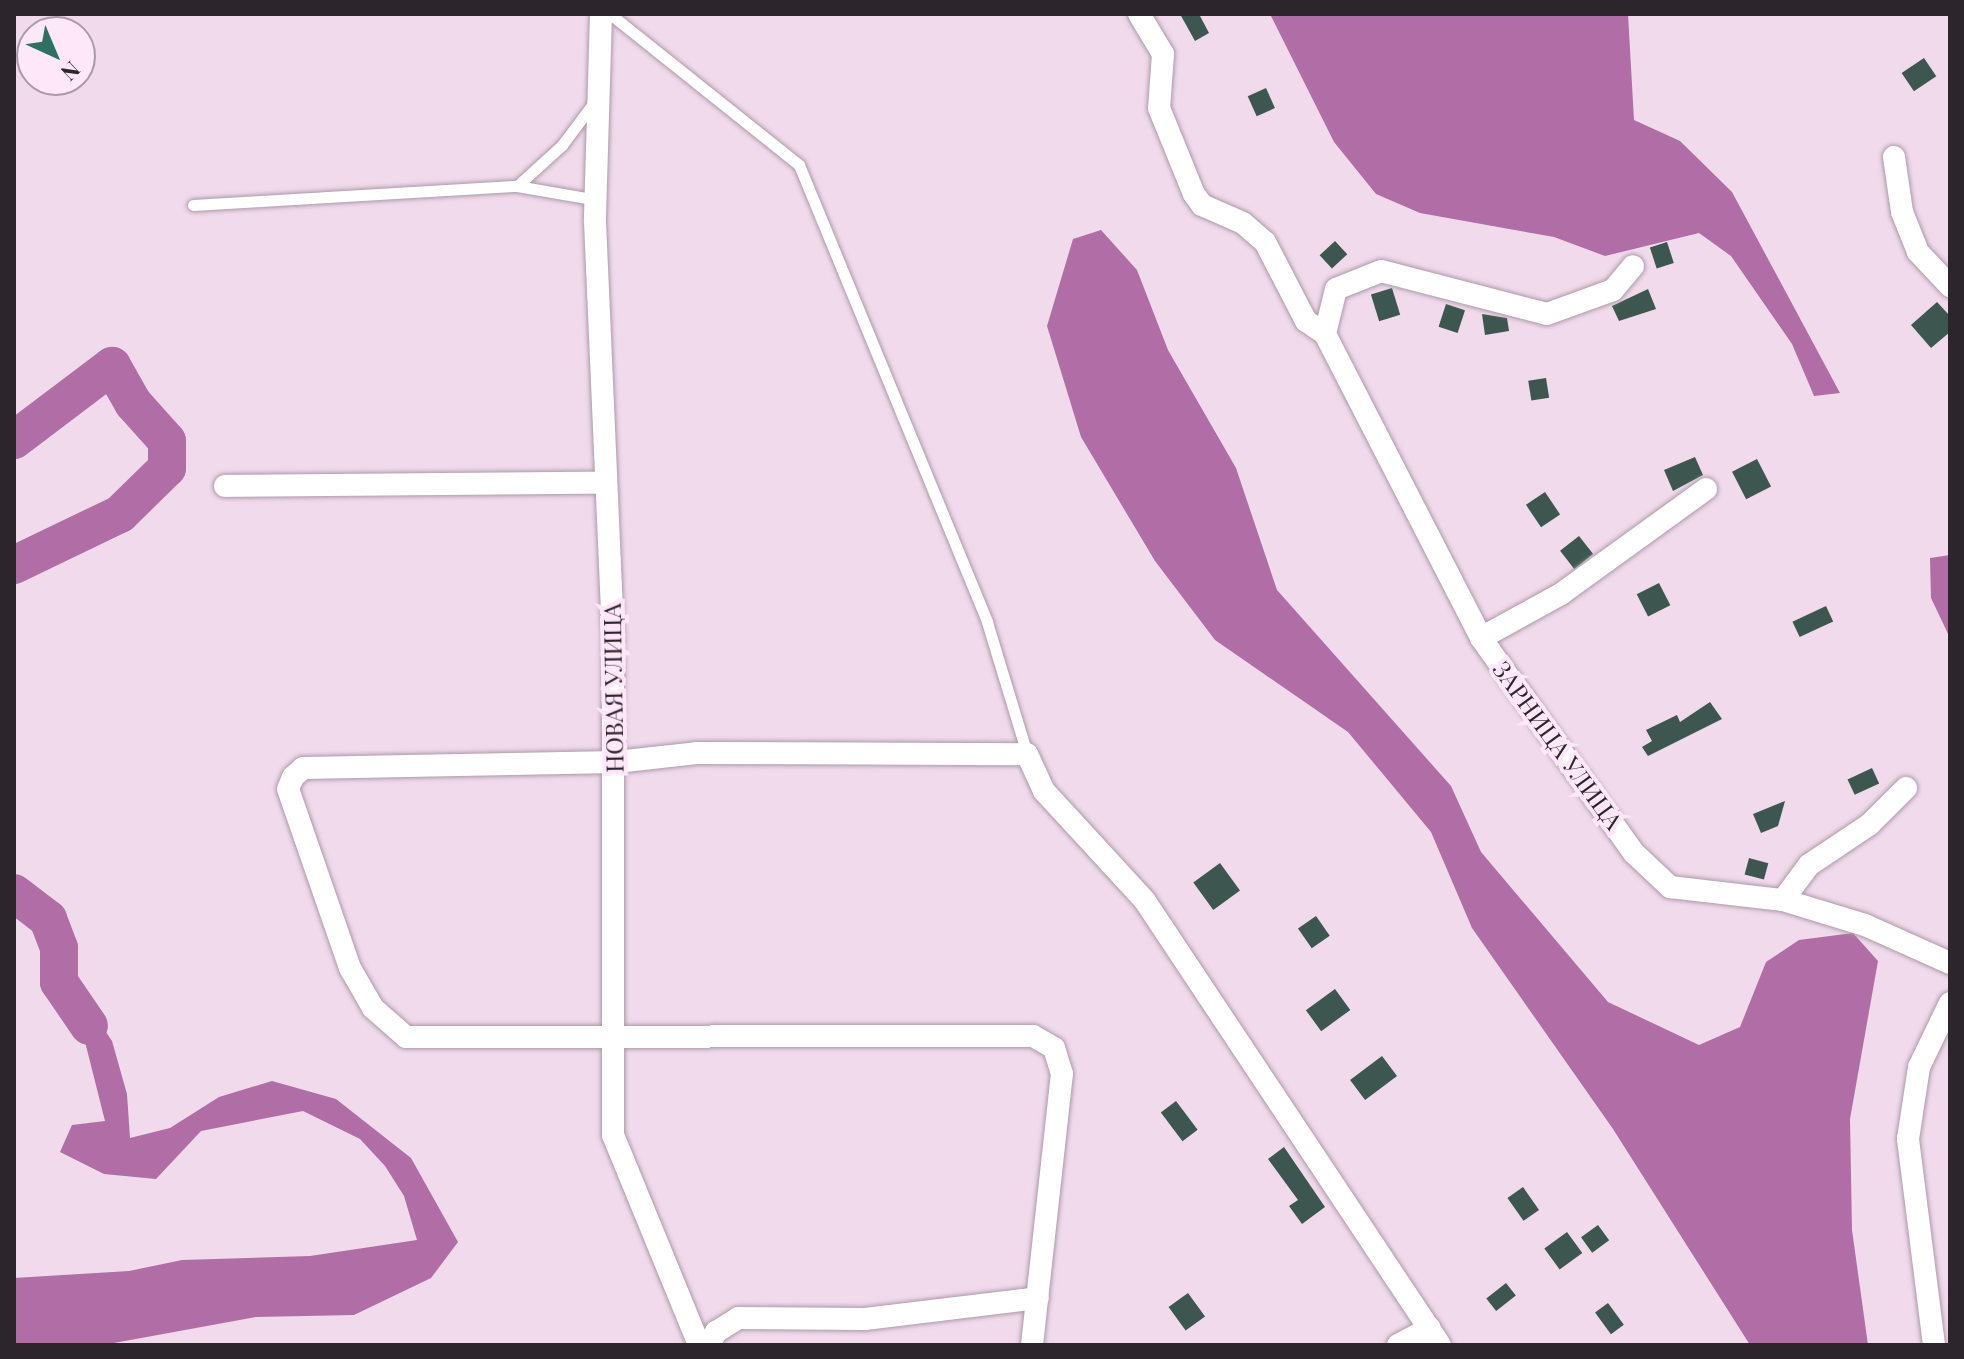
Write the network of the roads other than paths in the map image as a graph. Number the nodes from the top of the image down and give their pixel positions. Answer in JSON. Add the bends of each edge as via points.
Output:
{"nodes":[{"id":1,"x":601,"y":14,"type":"edge"},
{"id":2,"x":610,"y":14,"type":"edge"},
{"id":3,"x":1139,"y":14,"type":"edge"},
{"id":4,"x":600,"y":95,"type":"junction"},
{"id":5,"x":1894,"y":157,"type":"dead end"},
{"id":6,"x":517,"y":186,"type":"junction"},
{"id":7,"x":597,"y":200,"type":"junction"},
{"id":8,"x":193,"y":205,"type":"dead end"},
{"id":9,"x":1633,"y":266,"type":"dead end"},
{"id":10,"x":1950,"y":286,"type":"edge"},
{"id":11,"x":1325,"y":334,"type":"junction"},
{"id":12,"x":604,"y":483,"type":"junction"},
{"id":13,"x":225,"y":486,"type":"dead end"},
{"id":14,"x":1706,"y":489,"type":"dead end"},
{"id":15,"x":1481,"y":638,"type":"junction"},
{"id":16,"x":1027,"y":754,"type":"junction"},
{"id":17,"x":616,"y":762,"type":"junction"},
{"id":18,"x":1906,"y":788,"type":"dead end"},
{"id":19,"x":1783,"y":900,"type":"junction"},
{"id":20,"x":1950,"y":963,"type":"edge"},
{"id":21,"x":1950,"y":1003,"type":"edge"},
{"id":22,"x":614,"y":1035,"type":"junction"},
{"id":23,"x":1038,"y":1298,"type":"junction"},
{"id":24,"x":1435,"y":1337,"type":"edge"},
{"id":25,"x":699,"y":1345,"type":"edge"},
{"id":26,"x":709,"y":1345,"type":"edge"},
{"id":27,"x":1032,"y":1345,"type":"edge"},
{"id":28,"x":1398,"y":1345,"type":"edge"},
{"id":29,"x":1934,"y":1345,"type":"edge"}],
"edges":[{"from":1,"to":4,"type":"street","name":"НОВАЯ УЛИЦА"},
{"from":2,"to":16,"type":"lane","via":[[799,165],[987,622]]},
{"from":3,"to":11,"type":"street","name":"ЗАРНИЦА УЛИЦА","via":[[1163,54],[1159,108],[1194,194],[1265,242],[1306,321]]},
{"from":4,"to":6,"type":"lane","via":[[562,145]]},
{"from":4,"to":7,"type":"street","name":"НОВАЯ УЛИЦА"},
{"from":5,"to":10,"type":"street","via":[[1902,212],[1918,252]]},
{"from":6,"to":7,"type":"lane"},
{"from":6,"to":8,"type":"lane"},
{"from":7,"to":12,"type":"street","name":"НОВАЯ УЛИЦА"},
{"from":9,"to":11,"type":"street","via":[[1613,290],[1547,314],[1381,271],[1336,289]]},
{"from":11,"to":15,"type":"street","name":"ЗАРНИЦА УЛИЦА"},
{"from":12,"to":13,"type":"street"},
{"from":12,"to":17,"type":"street","name":"НОВАЯ УЛИЦА"},
{"from":14,"to":15,"type":"street","via":[[1561,594]]},
{"from":15,"to":19,"type":"street","name":"ЗАРНИЦА УЛИЦА","via":[[1634,853],[1670,887]]},
{"from":16,"to":17,"type":"street","via":[[697,753]]},
{"from":16,"to":24,"type":"street","via":[[1044,791],[1145,901]]},
{"from":17,"to":22,"type":"street","name":"НОВАЯ УЛИЦА"},
{"from":17,"to":22,"type":"street","via":[[303,768],[288,789],[350,968],[373,1008],[406,1037]]},
{"from":18,"to":19,"type":"street","via":[[1870,824],[1809,865]]},
{"from":19,"to":20,"type":"street","name":"ЗАРНИЦА УЛИЦА","via":[[1865,925]]},
{"from":21,"to":29,"type":"street","via":[[1919,1067],[1908,1139]]},
{"from":22,"to":23,"type":"street","via":[[1033,1036],[1054,1048],[1062,1074]]},
{"from":22,"to":25,"type":"street","name":"НОВАЯ УЛИЦА","via":[[613,1135]]},
{"from":23,"to":26,"type":"street","via":[[865,1319],[738,1318],[716,1332]]},
{"from":23,"to":27,"type":"street"},
{"from":24,"to":28,"type":"street"}]}
